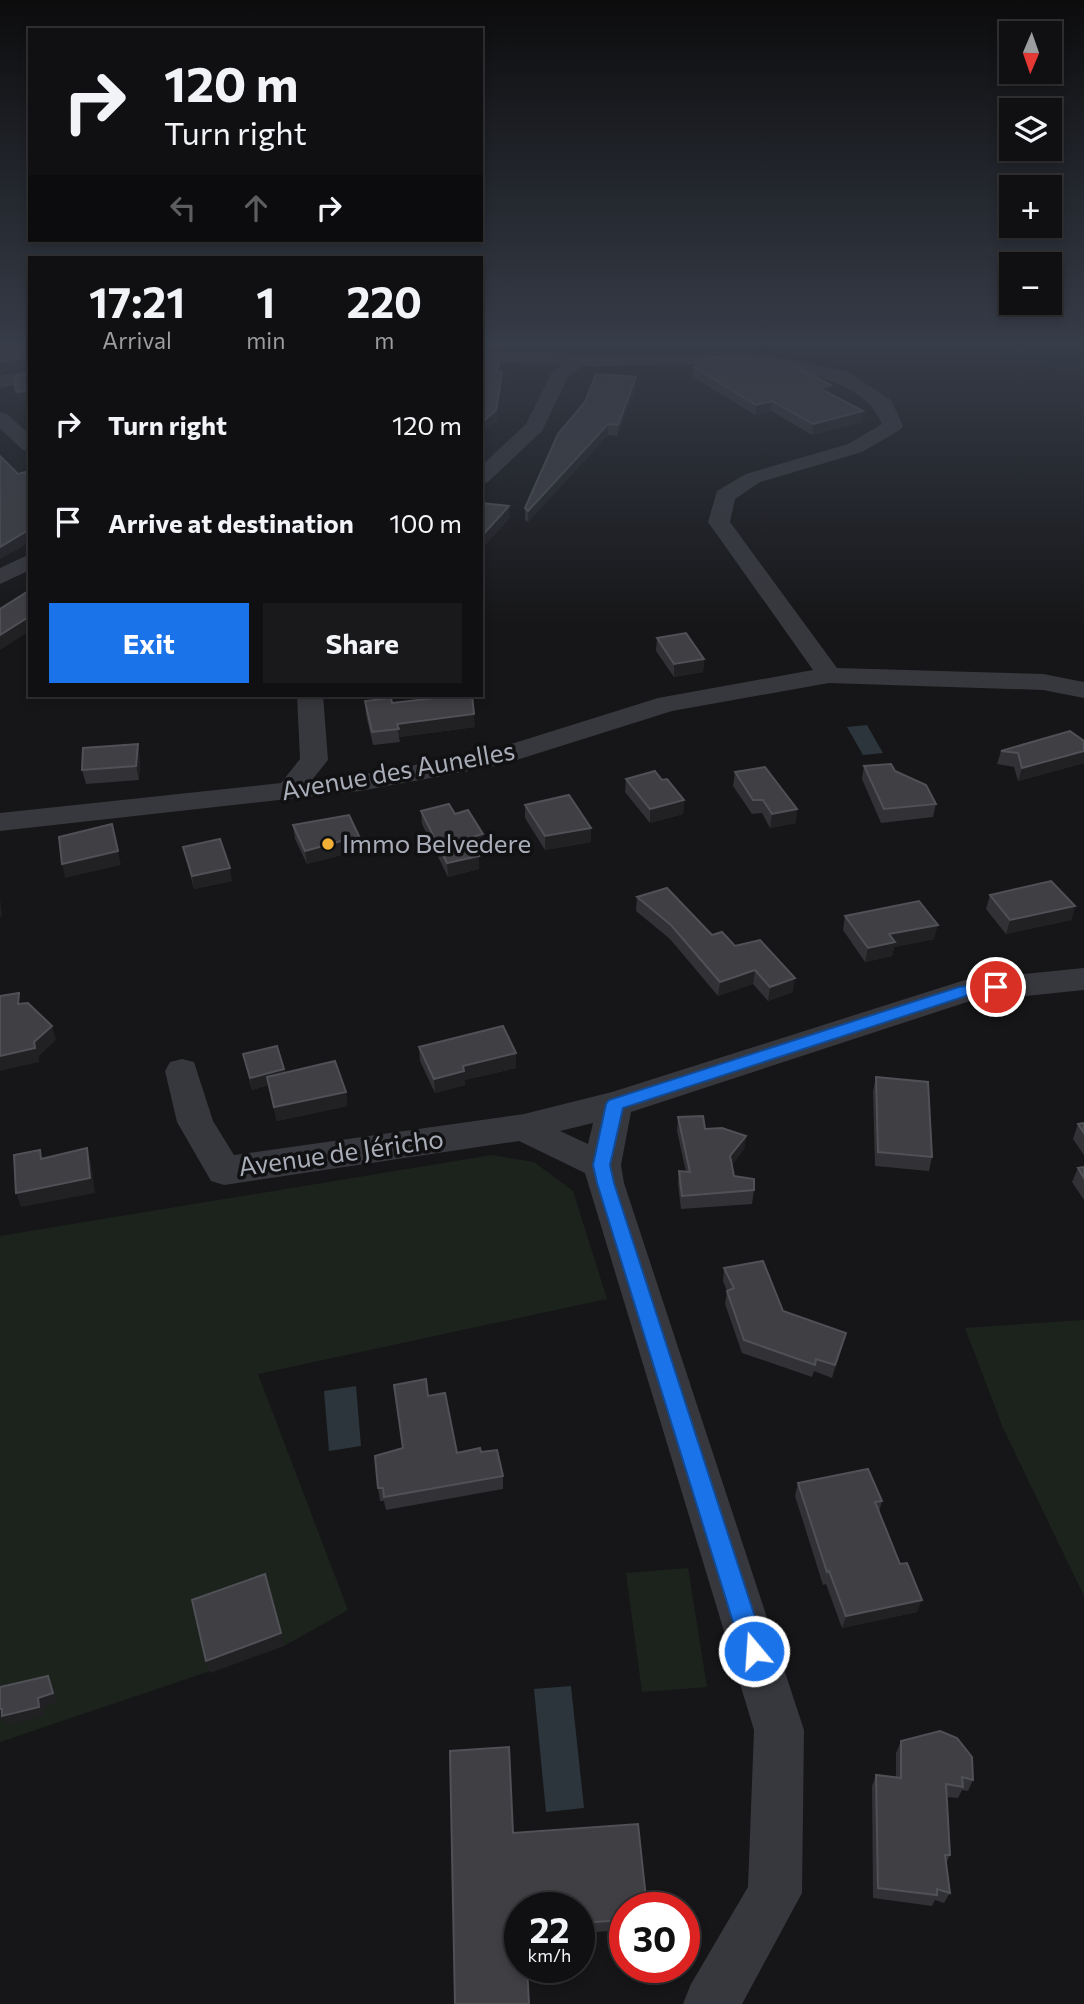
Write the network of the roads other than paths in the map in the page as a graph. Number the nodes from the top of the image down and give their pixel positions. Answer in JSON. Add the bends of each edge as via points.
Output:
{"nodes":[{"id":1,"x":523,"y":439,"type":"edge"},
{"id":2,"x":871,"y":439,"type":"edge"},
{"id":3,"x":483,"y":476,"type":"edge"},
{"id":4,"x":28,"y":563,"type":"edge"},
{"id":5,"x":28,"y":574,"type":"edge"},
{"id":6,"x":0,"y":577,"type":"edge"},
{"id":7,"x":0,"y":588,"type":"edge"},
{"id":8,"x":829,"y":675,"type":"junction"},
{"id":9,"x":1084,"y":690,"type":"edge"},
{"id":10,"x":310,"y":697,"type":"edge"},
{"id":11,"x":314,"y":760,"type":"junction"},
{"id":12,"x":360,"y":783,"type":"junction"},
{"id":13,"x":293,"y":792,"type":"junction"},
{"id":14,"x":0,"y":822,"type":"edge"},
{"id":15,"x":1084,"y":979,"type":"edge"},
{"id":16,"x":182,"y":1071,"type":"dead end"},
{"id":17,"x":615,"y":1104,"type":"junction"},
{"id":18,"x":524,"y":1127,"type":"junction"},
{"id":19,"x":601,"y":1165,"type":"junction"},
{"id":20,"x":710,"y":2004,"type":"edge"}],
"edges":[{"from":1,"to":3,"type":"street"},
{"from":2,"to":8,"type":"street","via":[[855,448],[753,478],[725,496],[719,522]]},
{"from":4,"to":6,"type":"street"},
{"from":5,"to":7,"type":"street"},
{"from":8,"to":9,"type":"street","name":"Avenue des Aunelles","via":[[1043,682]]},
{"from":8,"to":12,"type":"street","name":"Avenue des Aunelles","via":[[667,704],[491,759]]},
{"from":10,"to":11,"type":"street"},
{"from":11,"to":12,"type":"street","via":[[333,764]]},
{"from":11,"to":13,"type":"street","via":[[296,781]]},
{"from":12,"to":13,"type":"street","name":"Avenue des Aunelles"},
{"from":13,"to":14,"type":"street","name":"Avenue des Aunelles"},
{"from":15,"to":17,"type":"street","name":"Avenue de Jéricho","via":[[965,990]]},
{"from":16,"to":18,"type":"street","name":"Avenue de Jéricho","via":[[195,1122],[224,1171]]},
{"from":17,"to":18,"type":"street","name":"Avenue de Jéricho"},
{"from":17,"to":19,"type":"street"},
{"from":18,"to":19,"type":"street"},
{"from":19,"to":20,"type":"street","via":[[779,1730],[775,1893]]}]}
